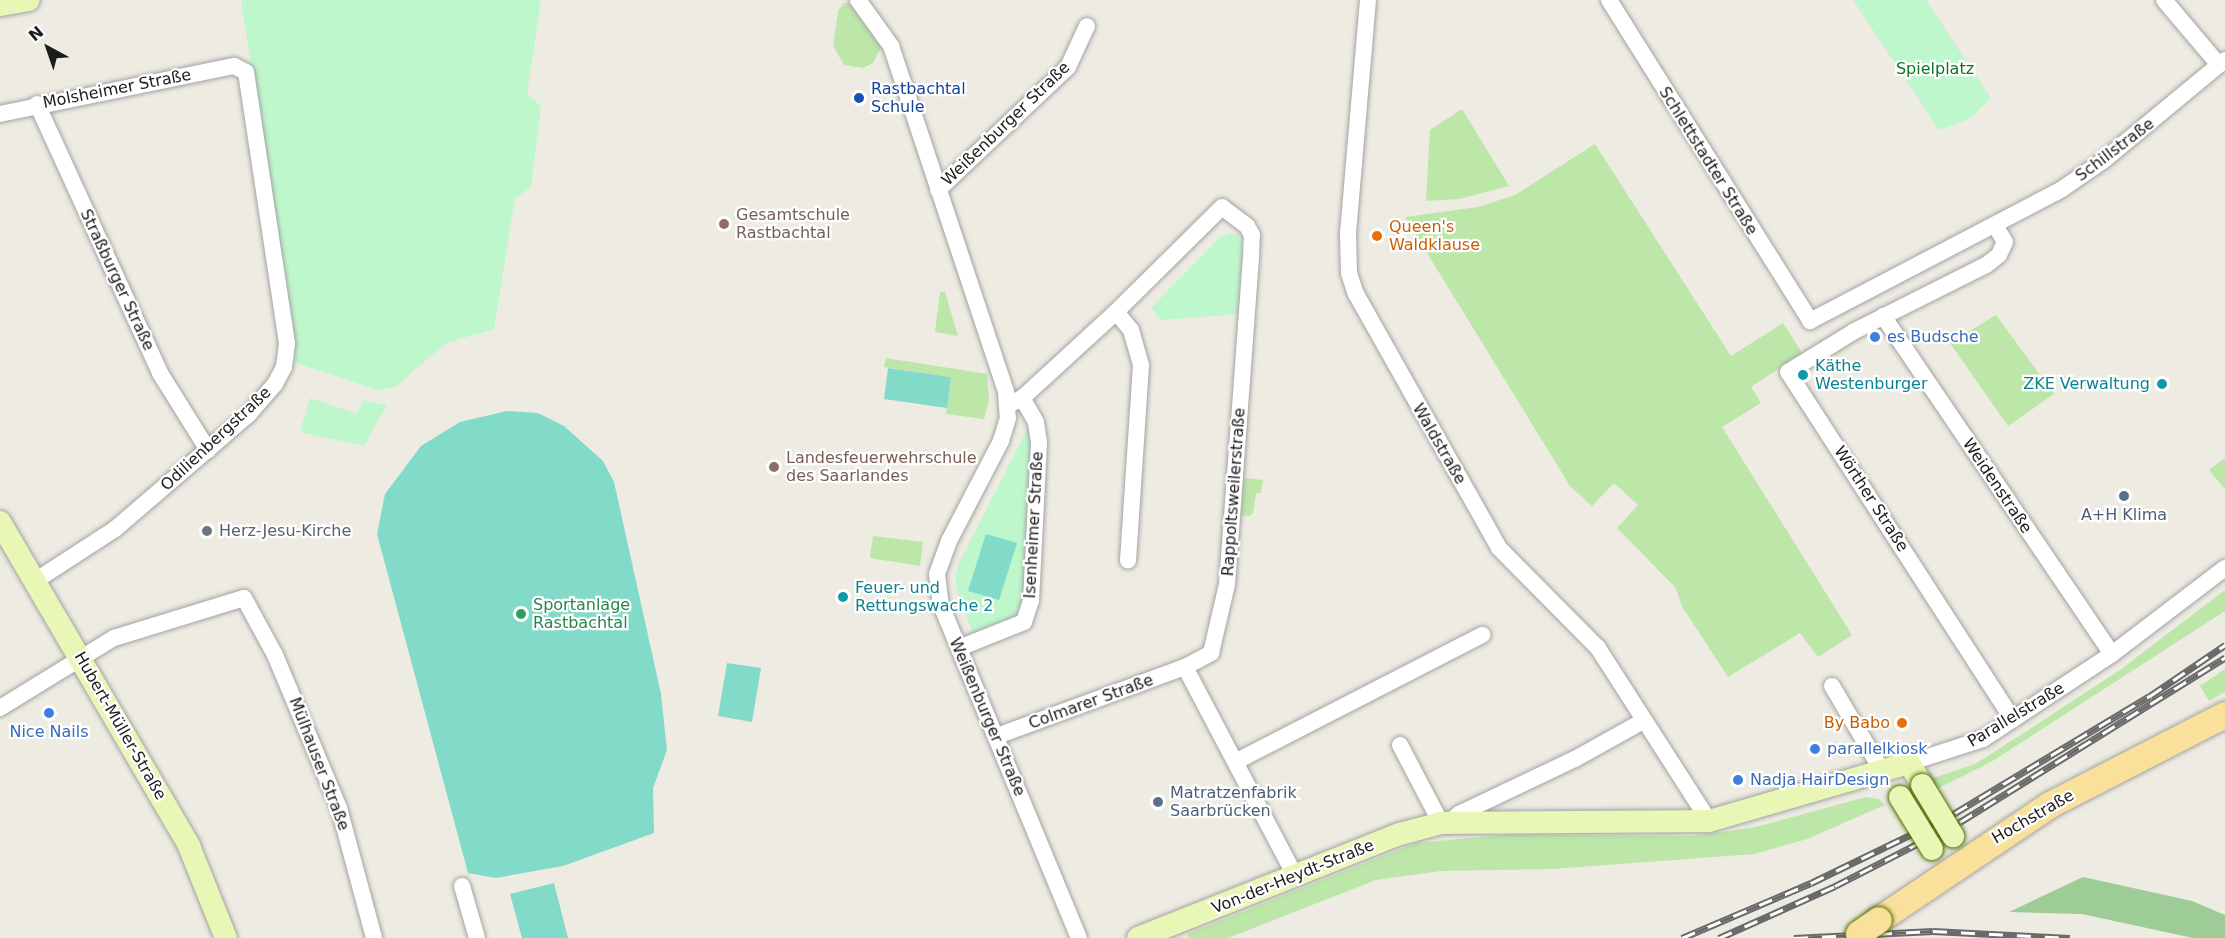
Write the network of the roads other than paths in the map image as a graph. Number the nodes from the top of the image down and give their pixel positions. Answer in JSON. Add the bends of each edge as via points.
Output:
{"nodes":[{"id":1,"x":29,"y":0,"type":"edge"},
{"id":2,"x":858,"y":0,"type":"edge"},
{"id":3,"x":1368,"y":0,"type":"edge"},
{"id":4,"x":2164,"y":0,"type":"edge"},
{"id":5,"x":1612,"y":2,"type":"edge"},
{"id":6,"x":0,"y":5,"type":"edge"},
{"id":7,"x":1087,"y":26,"type":"dead end"},
{"id":8,"x":2222,"y":63,"type":"edge"},
{"id":9,"x":234,"y":66,"type":"joint"},
{"id":10,"x":37,"y":104,"type":"junction"},
{"id":11,"x":0,"y":114,"type":"edge"},
{"id":12,"x":938,"y":190,"type":"junction"},
{"id":13,"x":1996,"y":226,"type":"junction"},
{"id":14,"x":1116,"y":312,"type":"junction"},
{"id":15,"x":1883,"y":316,"type":"junction"},
{"id":16,"x":1810,"y":321,"type":"joint"},
{"id":17,"x":1015,"y":402,"type":"junction"},
{"id":18,"x":208,"y":450,"type":"junction"},
{"id":19,"x":0,"y":522,"type":"edge"},
{"id":20,"x":1128,"y":561,"type":"dead end"},
{"id":21,"x":2225,"y":568,"type":"edge"},
{"id":22,"x":35,"y":581,"type":"junction"},
{"id":23,"x":1482,"y":635,"type":"dead end"},
{"id":24,"x":959,"y":648,"type":"junction"},
{"id":25,"x":2112,"y":654,"type":"junction"},
{"id":26,"x":81,"y":659,"type":"junction"},
{"id":27,"x":1185,"y":667,"type":"junction"},
{"id":28,"x":1832,"y":686,"type":"dead end"},
{"id":29,"x":0,"y":708,"type":"edge"},
{"id":30,"x":2225,"y":715,"type":"edge"},
{"id":31,"x":2013,"y":720,"type":"junction"},
{"id":32,"x":1643,"y":721,"type":"junction"},
{"id":33,"x":997,"y":736,"type":"junction"},
{"id":34,"x":1400,"y":745,"type":"dead end"},
{"id":35,"x":1237,"y":761,"type":"junction"},
{"id":36,"x":1909,"y":763,"type":"junction"},
{"id":37,"x":1882,"y":771,"type":"junction"},
{"id":38,"x":1708,"y":821,"type":"junction"},
{"id":39,"x":1446,"y":823,"type":"junction"},
{"id":40,"x":1956,"y":865,"type":"junction"},
{"id":41,"x":1295,"y":876,"type":"junction"},
{"id":42,"x":462,"y":886,"type":"dead end"},
{"id":43,"x":226,"y":938,"type":"edge"},
{"id":44,"x":374,"y":938,"type":"edge"},
{"id":45,"x":477,"y":938,"type":"edge"},
{"id":46,"x":1079,"y":938,"type":"edge"},
{"id":47,"x":1138,"y":938,"type":"edge"},
{"id":48,"x":1853,"y":938,"type":"edge"}],
"edges":[{"from":1,"to":6,"type":"main road"},
{"from":2,"to":12,"type":"street","name":"Weißenburger Straße","via":[[891,46]]},
{"from":3,"to":32,"type":"street","name":"Waldstraße","via":[[1348,233],[1349,273],[1356,294],[1500,548],[1592,639]]},
{"from":4,"to":8,"type":"street"},
{"from":5,"to":16,"type":"street","name":"Schlettstadter Straße"},
{"from":7,"to":12,"type":"street","name":"Weißenburger Straße","via":[[1068,67]]},
{"from":8,"to":13,"type":"street","name":"Schillstraße","via":[[2083,176]]},
{"from":9,"to":10,"type":"street","name":"Molsheimer Straße"},
{"from":9,"to":18,"type":"street","name":"Odilienbergstraße","via":[[246,72],[286,343],[284,368],[275,384]]},
{"from":10,"to":11,"type":"street","name":"Molsheimer Straße"},
{"from":10,"to":18,"type":"street","name":"Straßburger Straße","via":[[160,373]]},
{"from":12,"to":17,"type":"street","name":"Weißenburger Straße"},
{"from":13,"to":15,"type":"street","via":[[2005,242],[1999,255]]},
{"from":13,"to":16,"type":"street","name":"Schillstraße"},
{"from":14,"to":17,"type":"street"},
{"from":14,"to":20,"type":"street","via":[[1131,330],[1141,365]]},
{"from":14,"to":27,"type":"street","name":"Rappoltsweilerstraße","via":[[1222,207],[1247,226],[1252,236],[1227,573],[1218,634],[1211,653]]},
{"from":15,"to":25,"type":"street","name":"Weidenstraße"},
{"from":15,"to":31,"type":"street","name":"Wörther Straße","via":[[1788,372]]},
{"from":17,"to":24,"type":"street","name":"Weißenburger Straße","via":[[1001,441],[949,541],[937,574],[940,605]]},
{"from":17,"to":24,"type":"street","name":"Isenheimer Straße","via":[[1036,422],[1039,442],[1031,601],[1023,622]]},
{"from":18,"to":22,"type":"street","name":"Odilienbergstraße","via":[[98,542]]},
{"from":19,"to":22,"type":"main road","name":"Hubert-Müller-Straße"},
{"from":21,"to":25,"type":"street","name":"Parallelstraße"},
{"from":22,"to":26,"type":"main road","name":"Hubert-Müller-Straße"},
{"from":23,"to":35,"type":"street"},
{"from":24,"to":33,"type":"street","name":"Weißenburger Straße"},
{"from":25,"to":31,"type":"street","name":"Parallelstraße"},
{"from":26,"to":29,"type":"street"},
{"from":26,"to":43,"type":"main road","name":"Hubert-Müller-Straße","via":[[189,846]]},
{"from":26,"to":44,"type":"street","name":"Mülhauser Straße","via":[[138,628],[244,598],[279,664],[339,808]]},
{"from":27,"to":33,"type":"street","name":"Colmarer Straße"},
{"from":27,"to":35,"type":"street"},
{"from":28,"to":37,"type":"street"},
{"from":30,"to":40,"type":"main road","name":"Hochstraße","via":[[2050,805]]},
{"from":31,"to":36,"type":"street","name":"Parallelstraße","via":[[1968,746]]},
{"from":32,"to":38,"type":"street","name":"Waldstraße"},
{"from":32,"to":39,"type":"street","name":"Von-der-Heydt-Straße"},
{"from":33,"to":46,"type":"street","name":"Weißenburger Straße"},
{"from":34,"to":39,"type":"street"},
{"from":35,"to":41,"type":"street"},
{"from":36,"to":37,"type":"main road","name":"Parallelstraße"},
{"from":36,"to":40,"type":"main road","bridge":true,"via":[[1953,836]]},
{"from":37,"to":38,"type":"main road","name":"Parallelstraße"},
{"from":37,"to":40,"type":"main road","bridge":true,"via":[[1932,849]]},
{"from":38,"to":39,"type":"main road","name":"Von-der-Heydt-Straße"},
{"from":39,"to":41,"type":"main road","name":"Von-der-Heydt-Straße","via":[[1400,834]]},
{"from":40,"to":48,"type":"main road","name":"Hochstraße","bridge":true},
{"from":41,"to":47,"type":"main road","name":"Von-der-Heydt-Straße"},
{"from":42,"to":45,"type":"street"}]}
